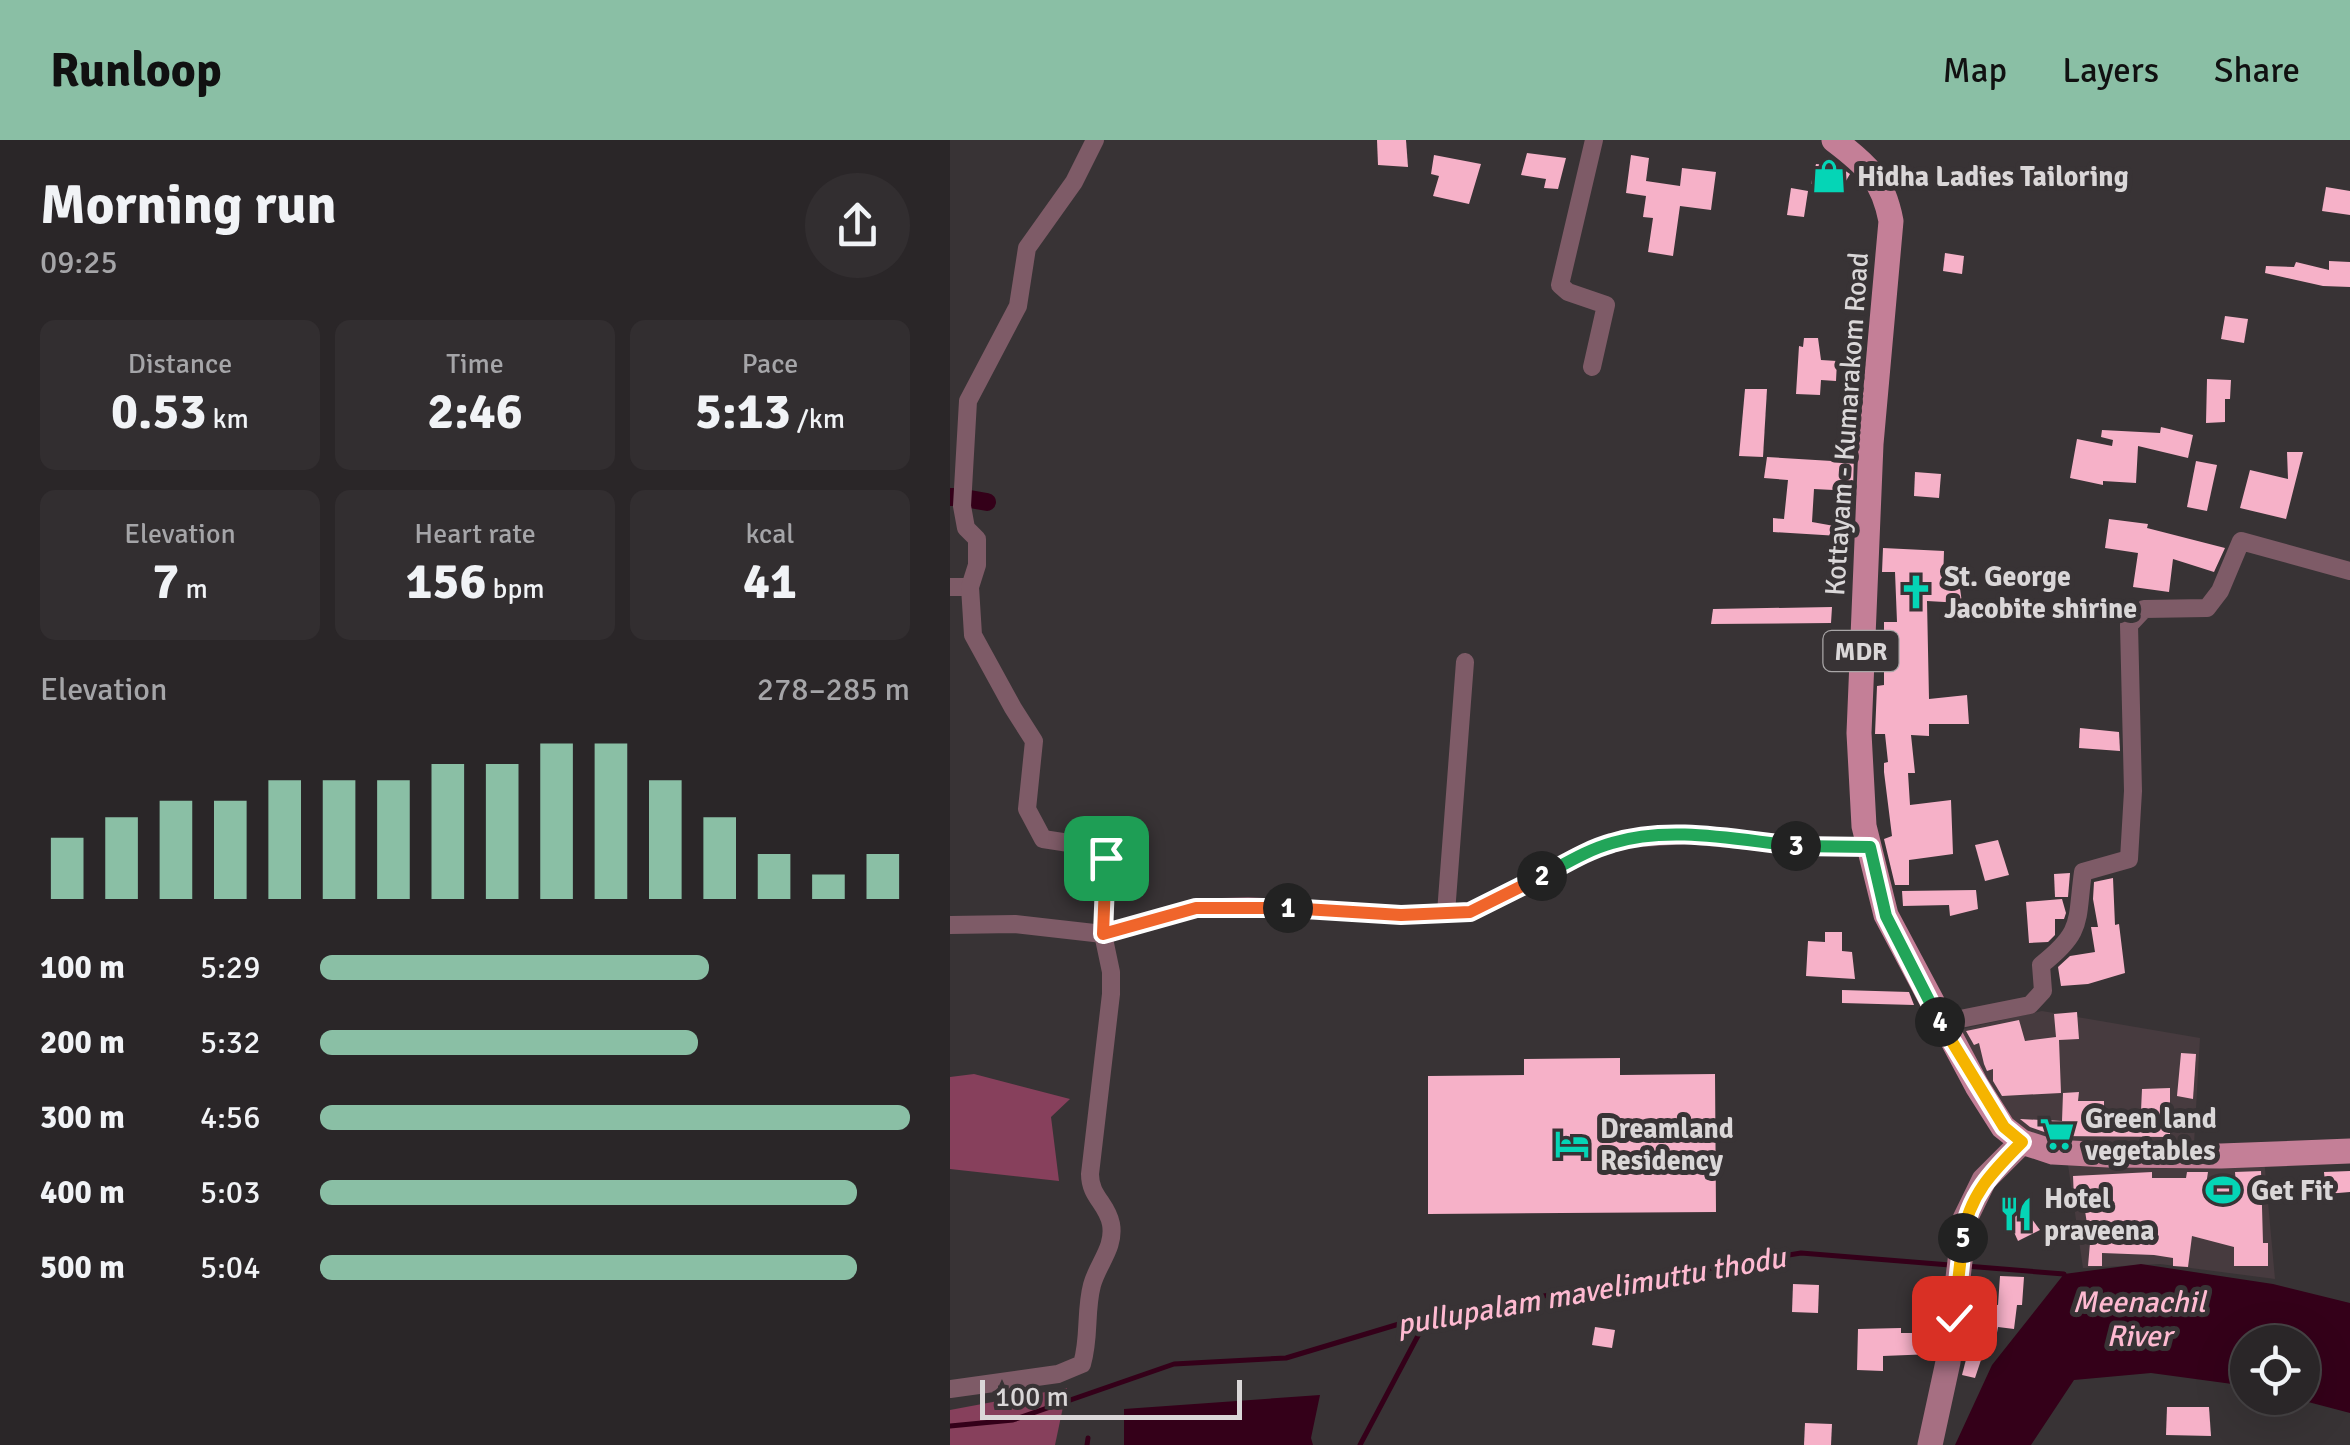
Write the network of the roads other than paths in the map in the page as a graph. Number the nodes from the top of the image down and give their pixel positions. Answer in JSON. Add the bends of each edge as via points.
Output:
{"nodes":[{"id":1,"x":1094,"y":140,"type":"edge"},
{"id":2,"x":1594,"y":140,"type":"edge"},
{"id":3,"x":1834,"y":140,"type":"edge"},
{"id":4,"x":1592,"y":367,"type":"dead end"},
{"id":5,"x":958,"y":527,"type":"edge"},
{"id":6,"x":2350,"y":571,"type":"edge"},
{"id":7,"x":950,"y":587,"type":"edge"},
{"id":8,"x":970,"y":588,"type":"junction"},
{"id":9,"x":1465,"y":662,"type":"dead end"},
{"id":10,"x":1870,"y":847,"type":"junction"},
{"id":11,"x":1446,"y":913,"type":"junction"},
{"id":12,"x":950,"y":925,"type":"edge"},
{"id":13,"x":1103,"y":934,"type":"junction"},
{"id":14,"x":1940,"y":1022,"type":"junction"},
{"id":15,"x":2022,"y":1142,"type":"junction"},
{"id":16,"x":2350,"y":1150,"type":"edge"},
{"id":17,"x":950,"y":1389,"type":"edge"},
{"id":18,"x":1930,"y":1445,"type":"edge"}],
"edges":[{"from":1,"to":5,"type":"street","via":[[1028,248],[1018,306],[968,401]]},
{"from":2,"to":4,"type":"street","via":[[1560,284],[1606,305]]},
{"from":3,"to":10,"type":"main road","name":"Kottayam - Kumarakom Road","number":"MDR","via":[[1872,171],[1891,221],[1861,644],[1860,763]]},
{"from":5,"to":8,"type":"street","via":[[977,539]]},
{"from":6,"to":14,"type":"street","via":[[2241,542],[2208,608],[2144,609],[2130,625],[2130,859],[2084,872],[2072,936],[2041,965],[2043,991],[2030,1005]]},
{"from":7,"to":8,"type":"street"},
{"from":8,"to":13,"type":"street","via":[[973,634],[1034,741],[1028,809],[1043,839],[1082,845],[1106,858]]},
{"from":9,"to":11,"type":"street"},
{"from":10,"to":11,"type":"street","via":[[1686,835],[1628,838],[1484,907]]},
{"from":10,"to":14,"type":"main road","name":"Kottayam - Kumarakom Road","number":"MDR","via":[[1886,916]]},
{"from":11,"to":13,"type":"street","via":[[1196,908]]},
{"from":12,"to":13,"type":"street"},
{"from":13,"to":17,"type":"street","via":[[1110,994],[1090,1190],[1105,1208],[1110,1248],[1087,1306],[1082,1364],[1058,1374]]},
{"from":14,"to":15,"type":"main road","name":"Kottayam - Kumarakom Road","number":"MDR","via":[[2004,1127]]},
{"from":15,"to":16,"type":"main road","via":[[2052,1152],[2108,1155]]},
{"from":15,"to":18,"type":"main road","via":[[1984,1180],[1965,1219],[1948,1362]]}]}
